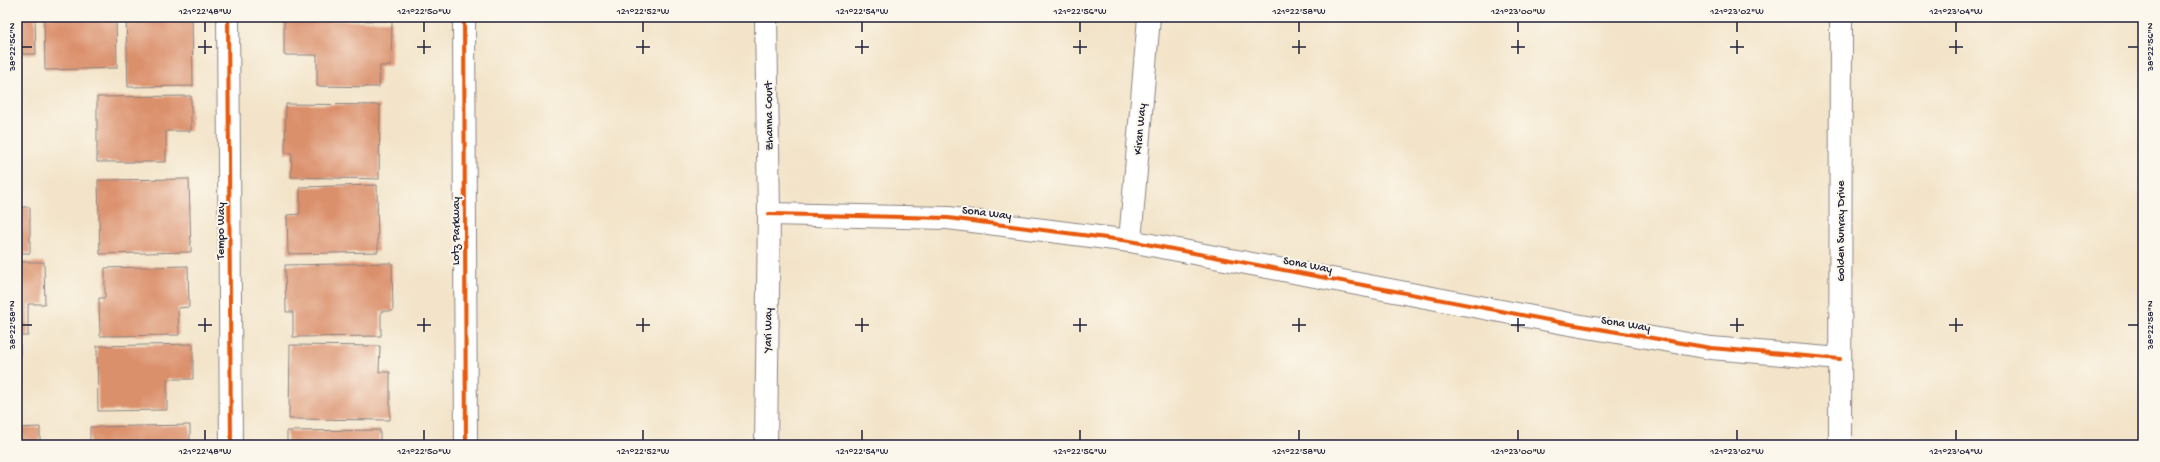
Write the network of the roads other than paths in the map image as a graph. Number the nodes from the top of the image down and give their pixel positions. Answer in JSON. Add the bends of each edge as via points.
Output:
{"nodes":[{"id":1,"x":228,"y":17,"type":"edge"},
{"id":2,"x":464,"y":17,"type":"edge"},
{"id":3,"x":766,"y":17,"type":"edge"},
{"id":4,"x":1149,"y":17,"type":"edge"},
{"id":5,"x":1842,"y":17,"type":"edge"},
{"id":6,"x":769,"y":214,"type":"junction"},
{"id":7,"x":1130,"y":241,"type":"junction"},
{"id":8,"x":1840,"y":359,"type":"junction"},
{"id":9,"x":231,"y":445,"type":"edge"},
{"id":10,"x":466,"y":445,"type":"edge"},
{"id":11,"x":766,"y":445,"type":"edge"},
{"id":12,"x":1840,"y":445,"type":"edge"}],
"edges":[{"from":1,"to":9,"type":"street","name":"Tempo Way"},
{"from":2,"to":10,"type":"street","name":"Lotz Parkway"},
{"from":3,"to":6,"type":"street","name":"Zhanna Court"},
{"from":4,"to":7,"type":"street","name":"Kiran Way"},
{"from":5,"to":8,"type":"street","name":"Golden Sunray Drive"},
{"from":6,"to":7,"type":"street","name":"Sona Way","via":[[948,218]]},
{"from":6,"to":11,"type":"street","name":"Yari Way"},
{"from":7,"to":8,"type":"street","name":"Sona Way","via":[[1710,348]]},
{"from":8,"to":12,"type":"street","name":"Golden Sunray Drive"}]}
